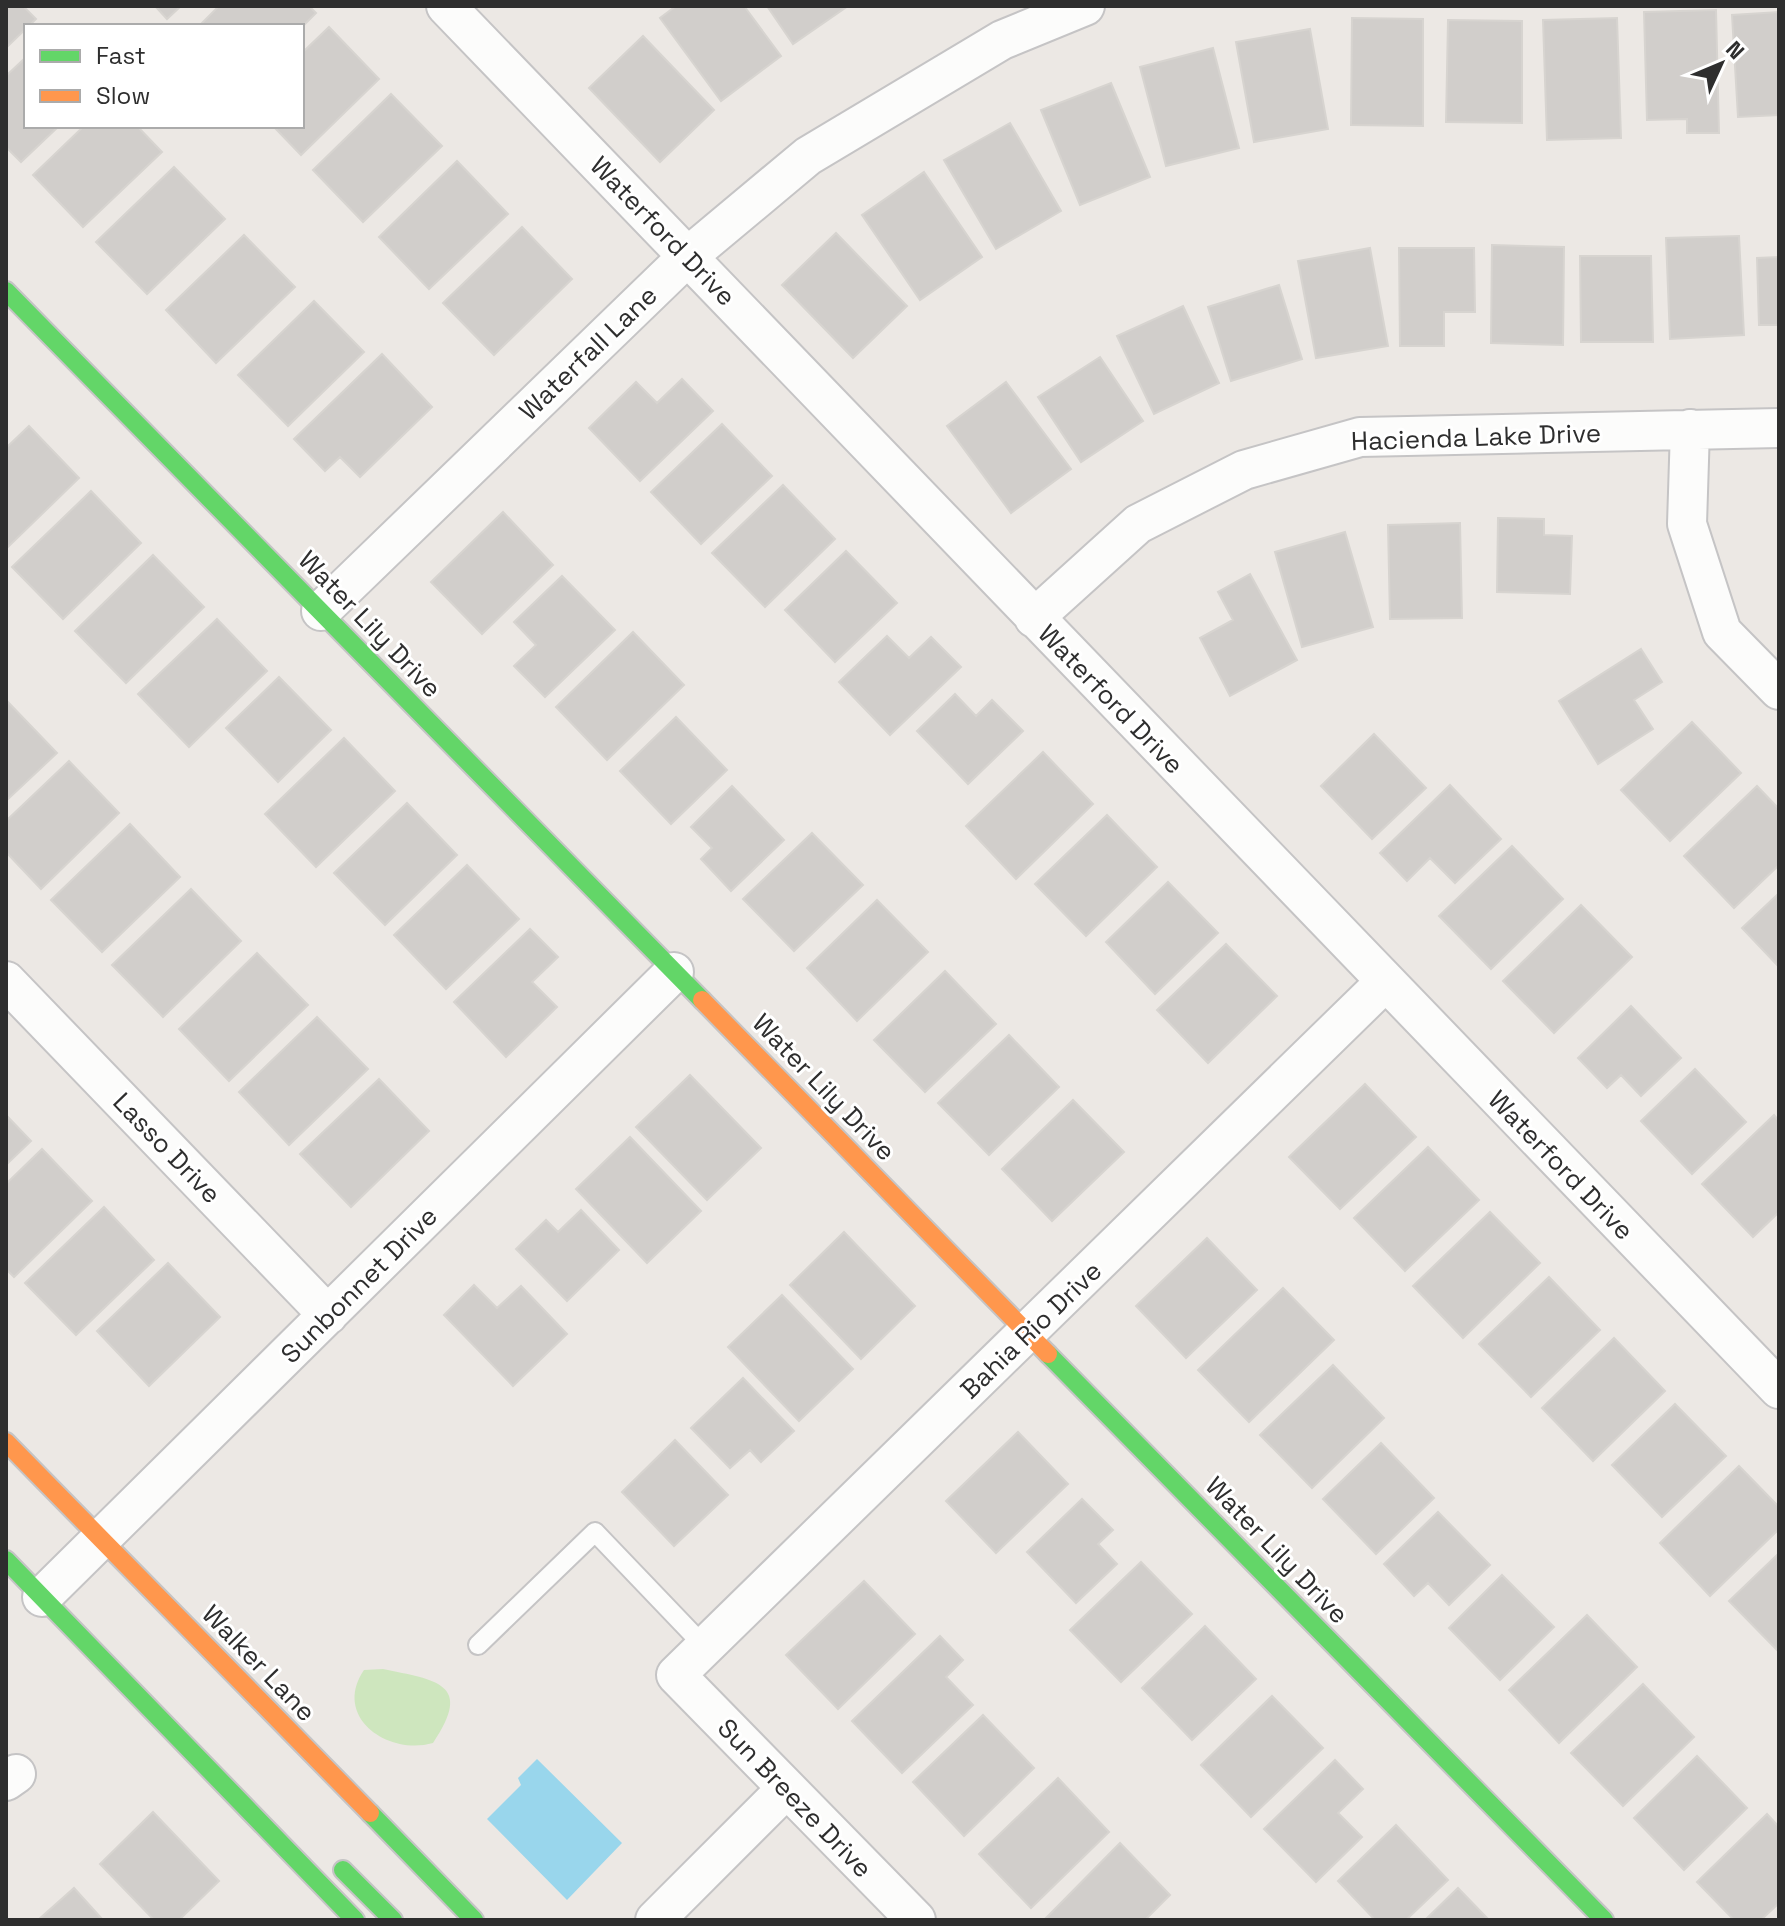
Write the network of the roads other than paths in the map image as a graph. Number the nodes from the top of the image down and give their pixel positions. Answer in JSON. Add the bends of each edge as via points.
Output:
{"nodes":[{"id":1,"x":446,"y":6,"type":"edge"},
{"id":2,"x":1085,"y":6,"type":"edge"},
{"id":3,"x":687,"y":257,"type":"junction"},
{"id":4,"x":6,"y":291,"type":"edge"},
{"id":5,"x":1779,"y":428,"type":"edge"},
{"id":6,"x":1690,"y":429,"type":"junction"},
{"id":7,"x":321,"y":611,"type":"junction"},
{"id":8,"x":1034,"y":618,"type":"junction"},
{"id":9,"x":1779,"y":690,"type":"edge"},
{"id":10,"x":674,"y":972,"type":"junction"},
{"id":11,"x":6,"y":981,"type":"edge"},
{"id":12,"x":1384,"y":983,"type":"junction"},
{"id":13,"x":328,"y":1315,"type":"junction"},
{"id":14,"x":1029,"y":1334,"type":"junction"},
{"id":15,"x":1779,"y":1389,"type":"edge"},
{"id":16,"x":6,"y":1442,"type":"edge"},
{"id":17,"x":102,"y":1540,"type":"junction"},
{"id":18,"x":6,"y":1560,"type":"edge"},
{"id":19,"x":50,"y":1582,"type":"junction"},
{"id":20,"x":478,"y":1645,"type":"dead end"},
{"id":21,"x":705,"y":1647,"type":"junction"},
{"id":22,"x":676,"y":1675,"type":"joint"},
{"id":23,"x":786,"y":1789,"type":"junction"},
{"id":24,"x":250,"y":1812,"type":"junction"},
{"id":25,"x":298,"y":1836,"type":"dead end"},
{"id":26,"x":332,"y":1859,"type":"dead end"},
{"id":27,"x":355,"y":1920,"type":"edge"},
{"id":28,"x":393,"y":1920,"type":"edge"},
{"id":29,"x":474,"y":1920,"type":"edge"},
{"id":30,"x":655,"y":1920,"type":"edge"},
{"id":31,"x":916,"y":1920,"type":"edge"},
{"id":32,"x":1604,"y":1920,"type":"edge"}],
"edges":[{"from":1,"to":3,"type":"street","name":"Waterford Drive"},
{"from":2,"to":3,"type":"street","name":"Waterfall Lane","via":[[1002,40],[808,156]]},
{"from":3,"to":7,"type":"street","name":"Waterfall Lane"},
{"from":3,"to":8,"type":"street","name":"Waterford Drive"},
{"from":4,"to":7,"type":"street","name":"Water Lily Drive"},
{"from":5,"to":6,"type":"street","name":"Hacienda Lake Drive"},
{"from":6,"to":8,"type":"street","name":"Hacienda Lake Drive","via":[[1360,437],[1244,470],[1138,524]]},
{"from":6,"to":9,"type":"street","via":[[1687,524],[1722,632]]},
{"from":7,"to":10,"type":"street","name":"Water Lily Drive"},
{"from":8,"to":12,"type":"street","name":"Waterford Drive"},
{"from":10,"to":13,"type":"street","name":"Sunbonnet Drive"},
{"from":10,"to":14,"type":"street","name":"Water Lily Drive"},
{"from":11,"to":13,"type":"street","name":"Lasso Drive"},
{"from":12,"to":14,"type":"street","name":"Bahia Rio Drive"},
{"from":12,"to":15,"type":"street","name":"Waterford Drive"},
{"from":13,"to":17,"type":"street","name":"Sunbonnet Drive"},
{"from":14,"to":21,"type":"street","name":"Bahia Rio Drive"},
{"from":14,"to":32,"type":"street","name":"Water Lily Drive"},
{"from":16,"to":17,"type":"street","name":"Walker Lane"},
{"from":17,"to":19,"type":"street","name":"Sunbonnet Drive"},
{"from":17,"to":29,"type":"street","name":"Walker Lane"},
{"from":18,"to":19,"type":"street"},
{"from":19,"to":24,"type":"street"},
{"from":20,"to":21,"type":"lane","via":[[595,1532]]},
{"from":21,"to":22,"type":"street","name":"Bahia Rio Drive"},
{"from":22,"to":23,"type":"street","name":"Sun Breeze Drive"},
{"from":23,"to":30,"type":"street"},
{"from":23,"to":31,"type":"street","name":"Sun Breeze Drive"},
{"from":24,"to":25,"type":"street"},
{"from":24,"to":27,"type":"street"},
{"from":26,"to":28,"type":"street"}]}
